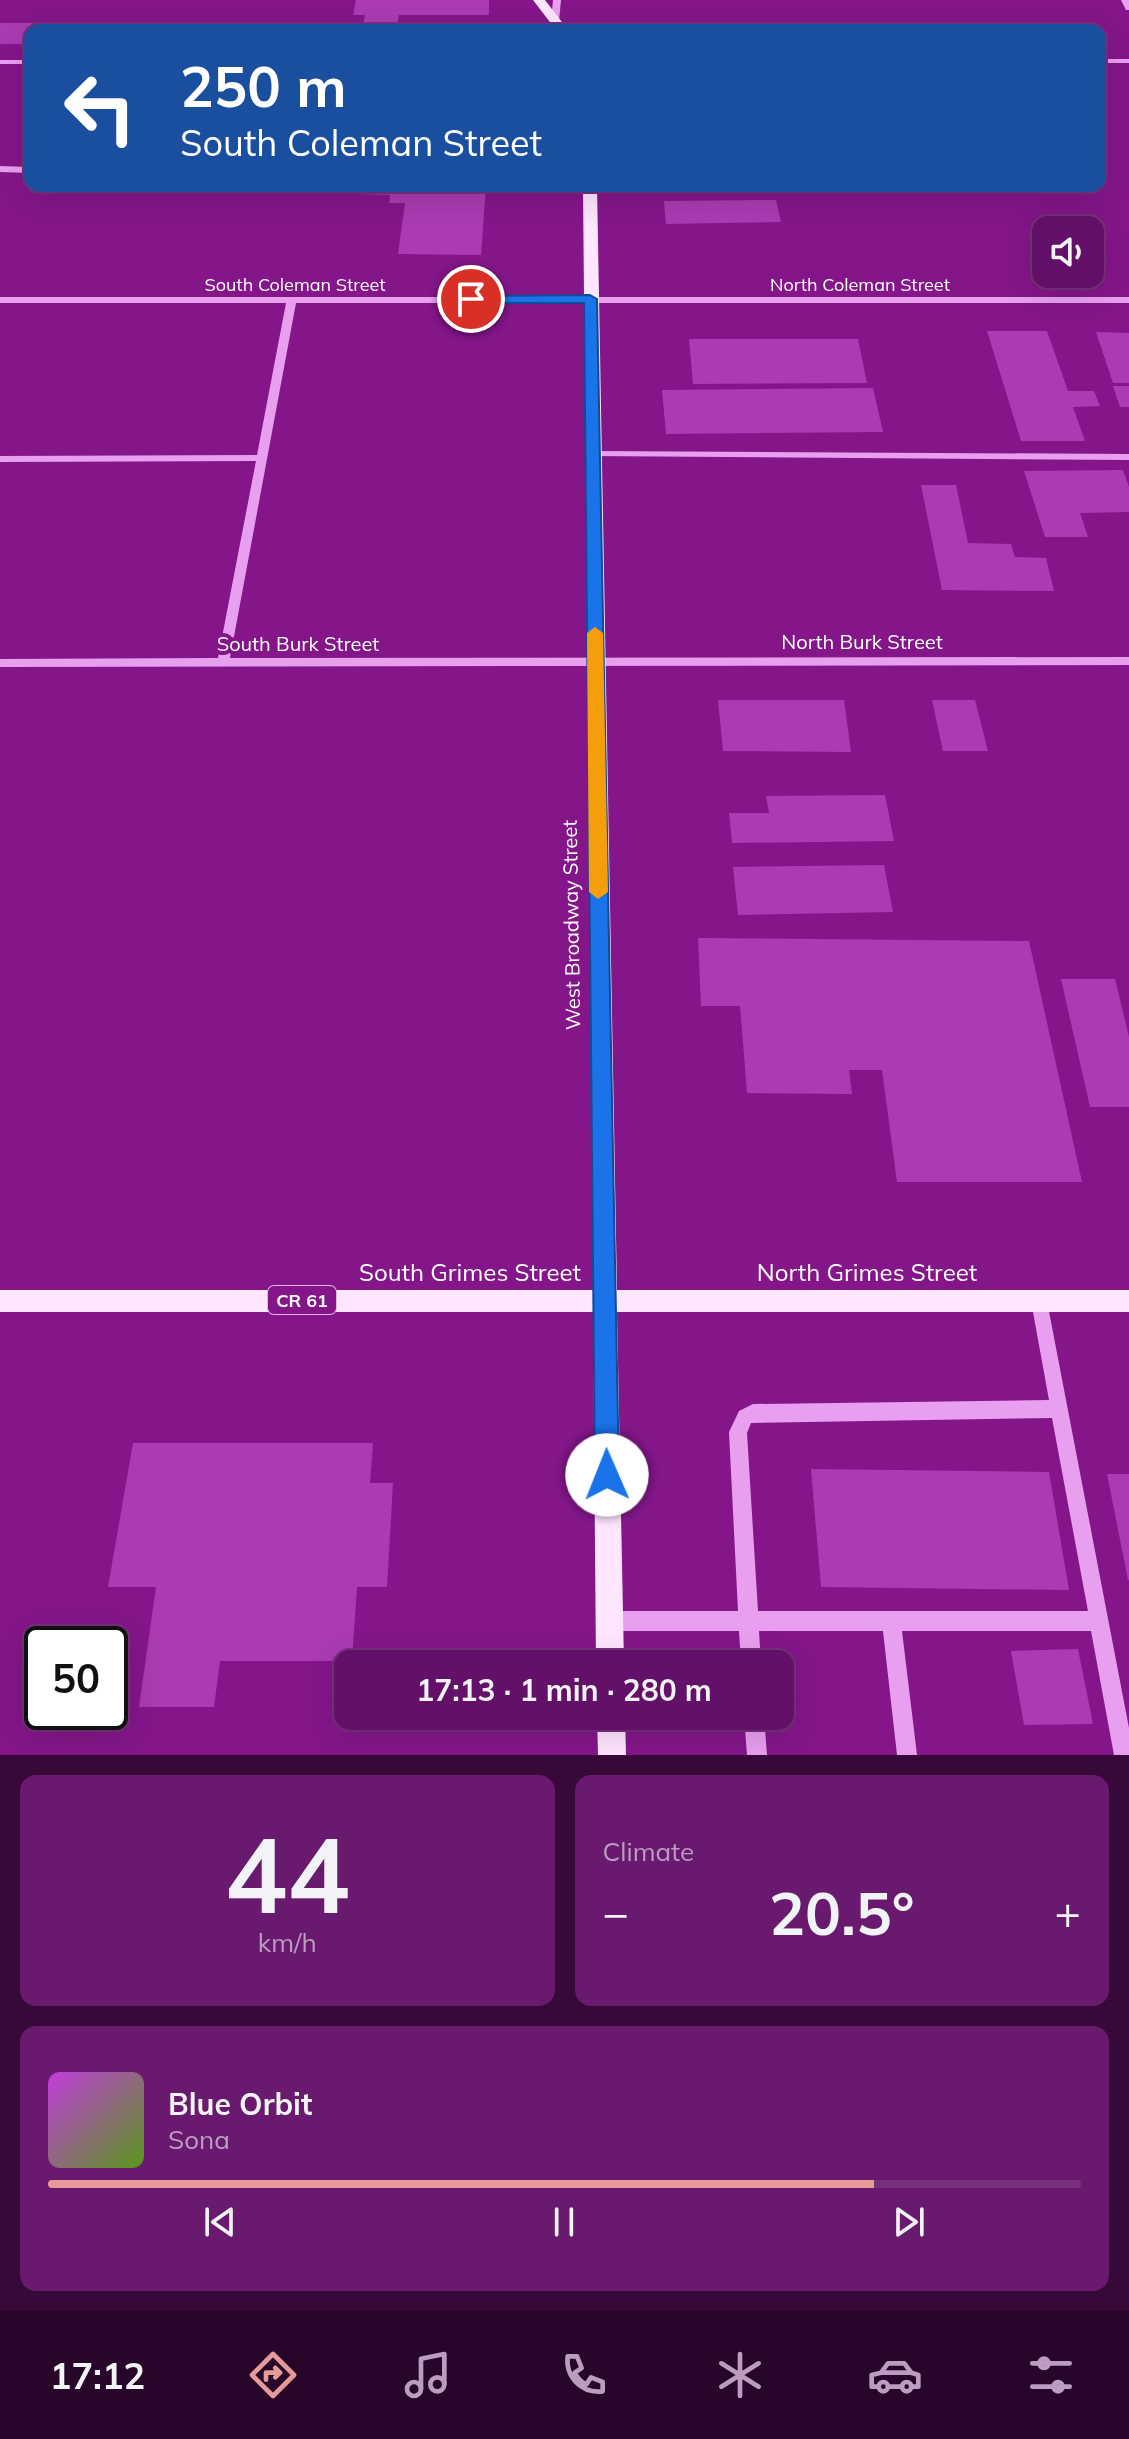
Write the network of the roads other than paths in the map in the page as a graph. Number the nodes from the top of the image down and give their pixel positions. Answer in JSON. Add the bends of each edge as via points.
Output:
{"nodes":[{"id":1,"x":539,"y":0,"type":"edge"},
{"id":2,"x":557,"y":0,"type":"edge"},
{"id":3,"x":1125,"y":0,"type":"edge"},
{"id":4,"x":1129,"y":8,"type":"edge"},
{"id":5,"x":557,"y":24,"type":"edge"},
{"id":6,"x":558,"y":24,"type":"edge"},
{"id":7,"x":1106,"y":61,"type":"edge"},
{"id":8,"x":1129,"y":61,"type":"edge"},
{"id":9,"x":0,"y":62,"type":"edge"},
{"id":10,"x":24,"y":62,"type":"edge"},
{"id":11,"x":0,"y":169,"type":"edge"},
{"id":12,"x":24,"y":170,"type":"edge"},
{"id":13,"x":590,"y":192,"type":"edge"},
{"id":14,"x":590,"y":299,"type":"junction"},
{"id":15,"x":0,"y":300,"type":"edge"},
{"id":16,"x":292,"y":300,"type":"junction"},
{"id":17,"x":1129,"y":300,"type":"edge"},
{"id":18,"x":593,"y":454,"type":"junction"},
{"id":19,"x":1129,"y":457,"type":"edge"},
{"id":20,"x":262,"y":458,"type":"junction"},
{"id":21,"x":0,"y":459,"type":"edge"},
{"id":22,"x":1129,"y":661,"type":"edge"},
{"id":23,"x":0,"y":663,"type":"edge"},
{"id":24,"x":223,"y":663,"type":"junction"},
{"id":25,"x":595,"y":663,"type":"junction"},
{"id":26,"x":604,"y":1299,"type":"junction"},
{"id":27,"x":0,"y":1301,"type":"edge"},
{"id":28,"x":1039,"y":1301,"type":"junction"},
{"id":29,"x":1129,"y":1301,"type":"edge"},
{"id":30,"x":1059,"y":1409,"type":"junction"},
{"id":31,"x":610,"y":1621,"type":"junction"},
{"id":32,"x":891,"y":1621,"type":"junction"},
{"id":33,"x":1099,"y":1621,"type":"junction"},
{"id":34,"x":748,"y":1622,"type":"junction"},
{"id":35,"x":610,"y":1650,"type":"edge"},
{"id":36,"x":750,"y":1650,"type":"edge"},
{"id":37,"x":611,"y":1730,"type":"edge"},
{"id":38,"x":755,"y":1730,"type":"edge"},
{"id":39,"x":612,"y":1755,"type":"edge"},
{"id":40,"x":757,"y":1755,"type":"edge"},
{"id":41,"x":907,"y":1755,"type":"edge"},
{"id":42,"x":1124,"y":1755,"type":"edge"}],
"edges":[{"from":1,"to":5,"type":"main road"},
{"from":2,"to":6,"type":"street"},
{"from":3,"to":4,"type":"street"},
{"from":7,"to":8,"type":"street"},
{"from":9,"to":10,"type":"street"},
{"from":11,"to":12,"type":"street"},
{"from":13,"to":14,"type":"main road","name":"West Broadway Street"},
{"from":14,"to":16,"type":"street","name":"South Coleman Street"},
{"from":14,"to":17,"type":"street","name":"North Coleman Street"},
{"from":14,"to":18,"type":"main road","name":"West Broadway Street"},
{"from":15,"to":16,"type":"street","name":"South Coleman Street"},
{"from":16,"to":20,"type":"street"},
{"from":18,"to":19,"type":"street"},
{"from":18,"to":25,"type":"main road","name":"West Broadway Street"},
{"from":20,"to":21,"type":"street"},
{"from":20,"to":24,"type":"street"},
{"from":22,"to":25,"type":"street","name":"North Burk Street"},
{"from":23,"to":24,"type":"street","name":"South Burk Street"},
{"from":24,"to":25,"type":"street","name":"South Burk Street"},
{"from":25,"to":26,"type":"main road","name":"West Broadway Street"},
{"from":26,"to":27,"type":"main road","name":"South Grimes Street","number":"CR 61"},
{"from":26,"to":28,"type":"main road","name":"North Grimes Street","number":"CR 61"},
{"from":26,"to":31,"type":"main road","name":"West Broadway Street"},
{"from":28,"to":29,"type":"main road","name":"North Grimes Street","number":"CR 61"},
{"from":28,"to":30,"type":"street"},
{"from":30,"to":33,"type":"street"},
{"from":30,"to":34,"type":"street","via":[[745,1417],[738,1432]]},
{"from":31,"to":34,"type":"street"},
{"from":31,"to":35,"type":"main road","name":"West Broadway Street"},
{"from":32,"to":33,"type":"street"},
{"from":32,"to":34,"type":"street"},
{"from":32,"to":41,"type":"street"},
{"from":33,"to":42,"type":"street"},
{"from":34,"to":36,"type":"street"},
{"from":37,"to":39,"type":"main road"},
{"from":38,"to":40,"type":"street"}]}
